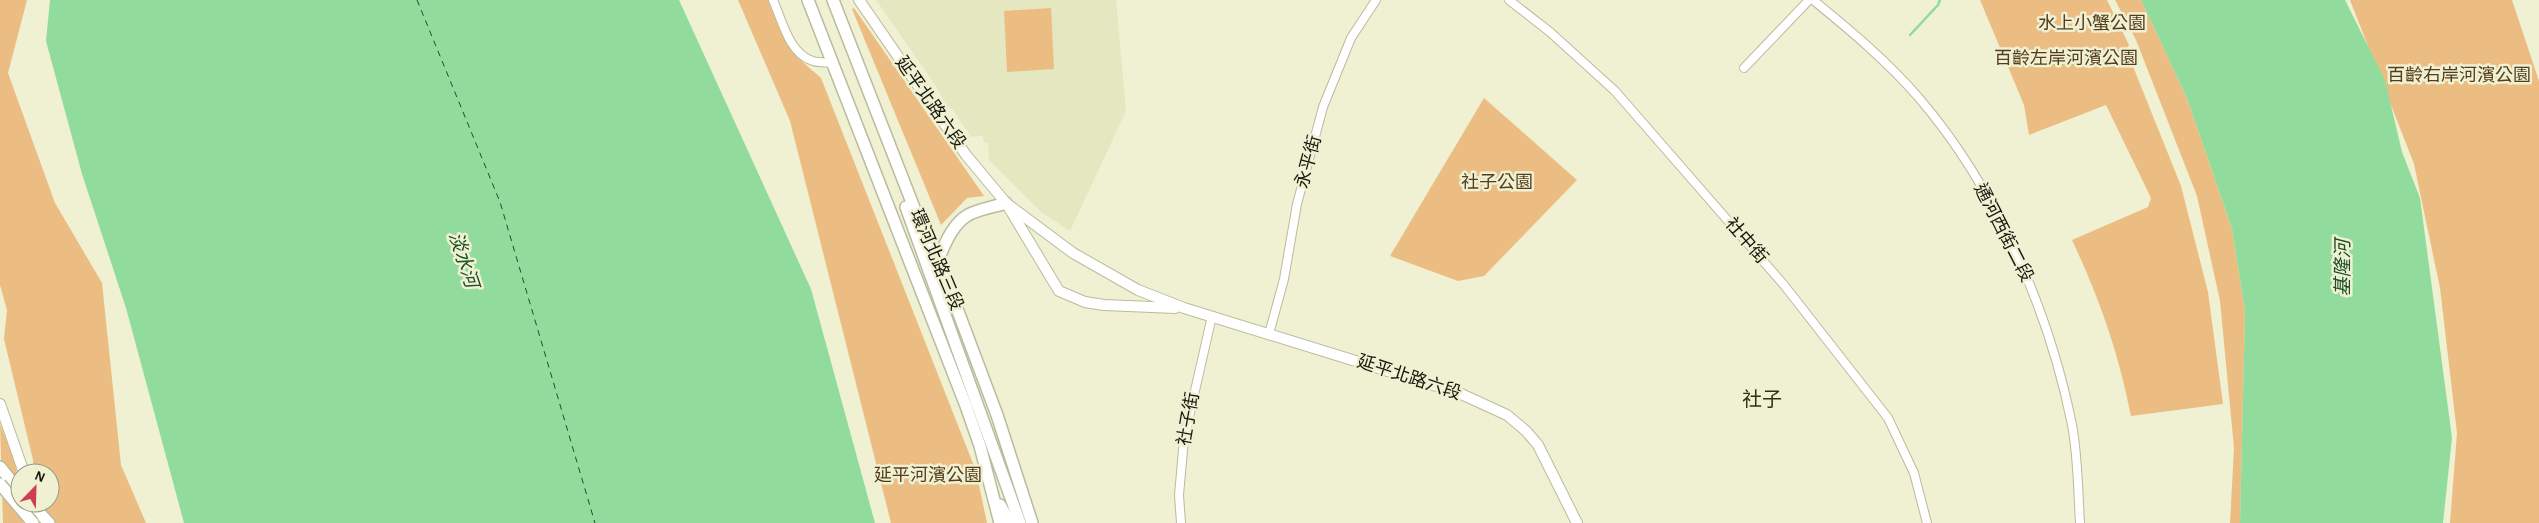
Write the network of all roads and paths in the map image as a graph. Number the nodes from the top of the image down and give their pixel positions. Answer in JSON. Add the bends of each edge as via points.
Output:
{"nodes":[{"id":1,"x":774,"y":0,"type":"edge"},
{"id":2,"x":808,"y":0,"type":"edge"},
{"id":3,"x":827,"y":0,"type":"edge"},
{"id":4,"x":833,"y":0,"type":"edge"},
{"id":5,"x":859,"y":0,"type":"edge"},
{"id":6,"x":1376,"y":0,"type":"edge"},
{"id":7,"x":1509,"y":0,"type":"edge"},
{"id":8,"x":1809,"y":0,"type":"edge"},
{"id":9,"x":1813,"y":0,"type":"edge"},
{"id":10,"x":833,"y":63,"type":"junction"},
{"id":11,"x":1744,"y":68,"type":"dead end"},
{"id":12,"x":1006,"y":203,"type":"junction"},
{"id":13,"x":936,"y":264,"type":"junction"},
{"id":14,"x":1184,"y":308,"type":"junction"},
{"id":15,"x":1212,"y":316,"type":"junction"},
{"id":16,"x":1269,"y":334,"type":"junction"},
{"id":17,"x":0,"y":404,"type":"edge"},
{"id":18,"x":21,"y":463,"type":"edge"},
{"id":19,"x":0,"y":467,"type":"edge"},
{"id":20,"x":10,"y":480,"type":"edge"},
{"id":21,"x":0,"y":484,"type":"edge"},
{"id":22,"x":995,"y":497,"type":"junction"},
{"id":23,"x":39,"y":513,"type":"edge"},
{"id":24,"x":33,"y":523,"type":"edge"},
{"id":25,"x":49,"y":523,"type":"edge"},
{"id":26,"x":1000,"y":523,"type":"edge"},
{"id":27,"x":1010,"y":523,"type":"edge"},
{"id":28,"x":1020,"y":523,"type":"edge"},
{"id":29,"x":1032,"y":523,"type":"edge"},
{"id":30,"x":1181,"y":523,"type":"edge"},
{"id":31,"x":1577,"y":523,"type":"edge"},
{"id":32,"x":1928,"y":523,"type":"edge"},
{"id":33,"x":2080,"y":523,"type":"edge"}],
"edges":[{"from":1,"to":10,"type":"street","via":[[799,53],[813,61]]},
{"from":2,"to":10,"type":"main road","name":"環河北路三段"},
{"from":3,"to":28,"type":"main road","via":[[931,272]]},
{"from":4,"to":13,"type":"main road","name":"環河北路三段"},
{"from":5,"to":12,"type":"street","name":"延平北路六段","via":[[966,155]]},
{"from":6,"to":16,"type":"street","name":"永平街","via":[[1351,38],[1323,107],[1297,204],[1286,270]]},
{"from":7,"to":32,"type":"street","name":"社中街","via":[[1550,32],[1614,91],[1784,285],[1888,418],[1914,473]]},
{"from":8,"to":11,"type":"street"},
{"from":9,"to":33,"type":"street","name":"通河西街二段","via":[[1854,34],[1919,98],[1978,181],[2019,259],[2048,329],[2072,426]]},
{"from":10,"to":22,"type":"main road","name":"環河北路三段","via":[[966,406]]},
{"from":12,"to":13,"type":"main road","via":[[969,214],[953,230]]},
{"from":12,"to":14,"type":"street","name":"延平北路六段","via":[[1076,255],[1138,290]]},
{"from":12,"to":14,"type":"street","name":"延平北路六段","via":[[1058,291],[1085,302],[1104,305]]},
{"from":13,"to":29,"type":"main road","name":"環河北路三段","via":[[947,282],[993,406]]},
{"from":14,"to":15,"type":"street","name":"延平北路六段"},
{"from":15,"to":16,"type":"street","name":"延平北路六段"},
{"from":15,"to":30,"type":"street","name":"社子街","via":[[1184,439],[1179,495]]},
{"from":16,"to":31,"type":"street","name":"延平北路六段","via":[[1459,393],[1507,415],[1538,445]]},
{"from":17,"to":18,"type":"street"},
{"from":19,"to":20,"type":"main road"},
{"from":21,"to":24,"type":"main road","bridge":true},
{"from":22,"to":26,"type":"main road","name":"環河北路三段"},
{"from":22,"to":27,"type":"main road"},
{"from":23,"to":25,"type":"main road"}]}
